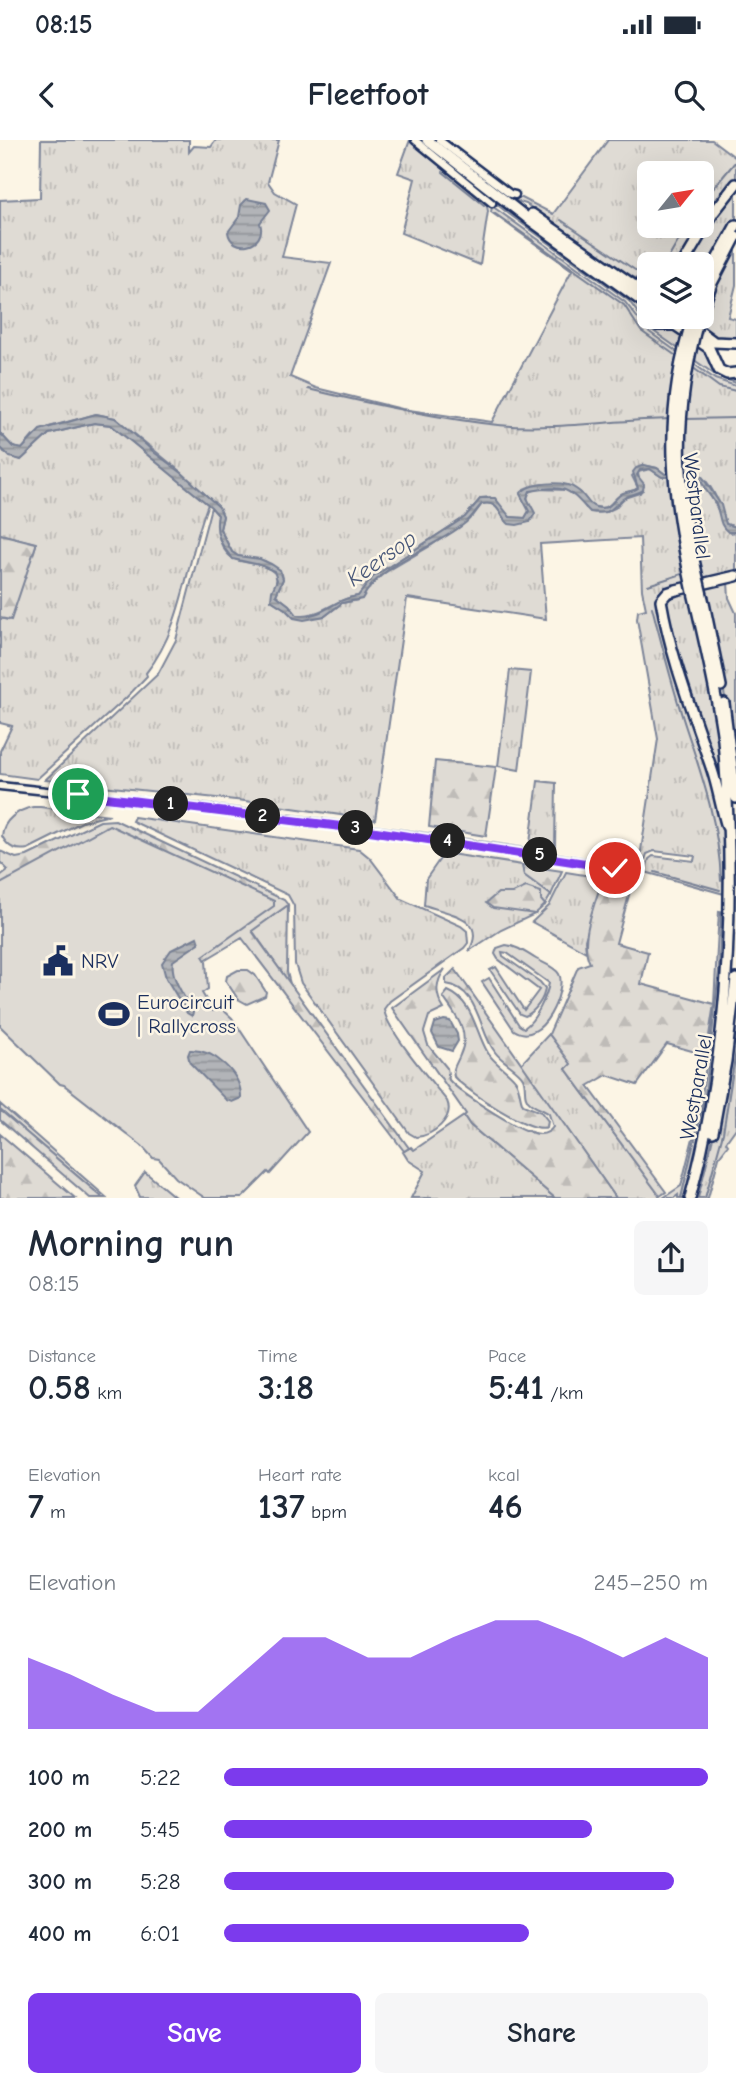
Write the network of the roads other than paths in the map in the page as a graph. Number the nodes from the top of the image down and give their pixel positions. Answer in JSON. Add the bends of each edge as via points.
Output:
{"nodes":[{"id":1,"x":415,"y":140,"type":"edge"},
{"id":2,"x":427,"y":140,"type":"edge"},
{"id":3,"x":439,"y":140,"type":"edge"},
{"id":4,"x":736,"y":184,"type":"edge"},
{"id":5,"x":514,"y":200,"type":"junction"},
{"id":6,"x":492,"y":203,"type":"dead end"},
{"id":7,"x":736,"y":225,"type":"edge"},
{"id":8,"x":736,"y":237,"type":"edge"},
{"id":9,"x":690,"y":252,"type":"edge"},
{"id":10,"x":714,"y":267,"type":"edge"},
{"id":11,"x":714,"y":279,"type":"edge"},
{"id":12,"x":632,"y":283,"type":"junction"},
{"id":13,"x":637,"y":284,"type":"edge"},
{"id":14,"x":637,"y":288,"type":"edge"},
{"id":15,"x":637,"y":293,"type":"edge"},
{"id":16,"x":682,"y":329,"type":"edge"},
{"id":17,"x":690,"y":329,"type":"edge"},
{"id":18,"x":696,"y":329,"type":"edge"},
{"id":19,"x":696,"y":329,"type":"edge"},
{"id":20,"x":736,"y":344,"type":"edge"},
{"id":21,"x":736,"y":373,"type":"edge"},
{"id":22,"x":736,"y":576,"type":"edge"},
{"id":23,"x":700,"y":604,"type":"junction"},
{"id":24,"x":0,"y":786,"type":"edge"},
{"id":25,"x":736,"y":799,"type":"edge"},
{"id":26,"x":732,"y":838,"type":"junction"},
{"id":27,"x":615,"y":868,"type":"dead end"},
{"id":28,"x":736,"y":979,"type":"edge"},
{"id":29,"x":690,"y":1198,"type":"edge"},
{"id":30,"x":696,"y":1198,"type":"edge"}],
"edges":[{"from":1,"to":6,"type":"street"},
{"from":2,"to":5,"type":"main road"},
{"from":3,"to":5,"type":"street"},
{"from":4,"to":9,"type":"main road"},
{"from":5,"to":12,"type":"main road"},
{"from":5,"to":15,"type":"main road","via":[[526,217]]},
{"from":7,"to":10,"type":"main road"},
{"from":8,"to":11,"type":"main road"},
{"from":12,"to":13,"type":"main road"},
{"from":12,"to":14,"type":"main road"},
{"from":16,"to":21,"type":"main road","via":[[712,351],[719,370]]},
{"from":17,"to":23,"type":"main road","name":"Westparallel","bridge":true,"via":[[676,386],[671,451],[676,509]]},
{"from":18,"to":20,"type":"main road","via":[[714,342]]},
{"from":19,"to":23,"type":"main road","name":"Westparallel","bridge":true,"via":[[684,387],[679,450],[685,522]]},
{"from":22,"to":26,"type":"main road","via":[[676,590],[661,600],[682,684]]},
{"from":23,"to":25,"type":"main road","name":"Westparallel","via":[[730,741]]},
{"from":23,"to":26,"type":"main road","name":"Westparallel","via":[[724,741]]},
{"from":24,"to":27,"type":"street","via":[[435,839]]},
{"from":26,"to":29,"type":"main road","name":"Westparallel","via":[[729,988],[708,1126]]},
{"from":28,"to":30,"type":"main road","name":"Westparallel","via":[[717,1112]]}]}
